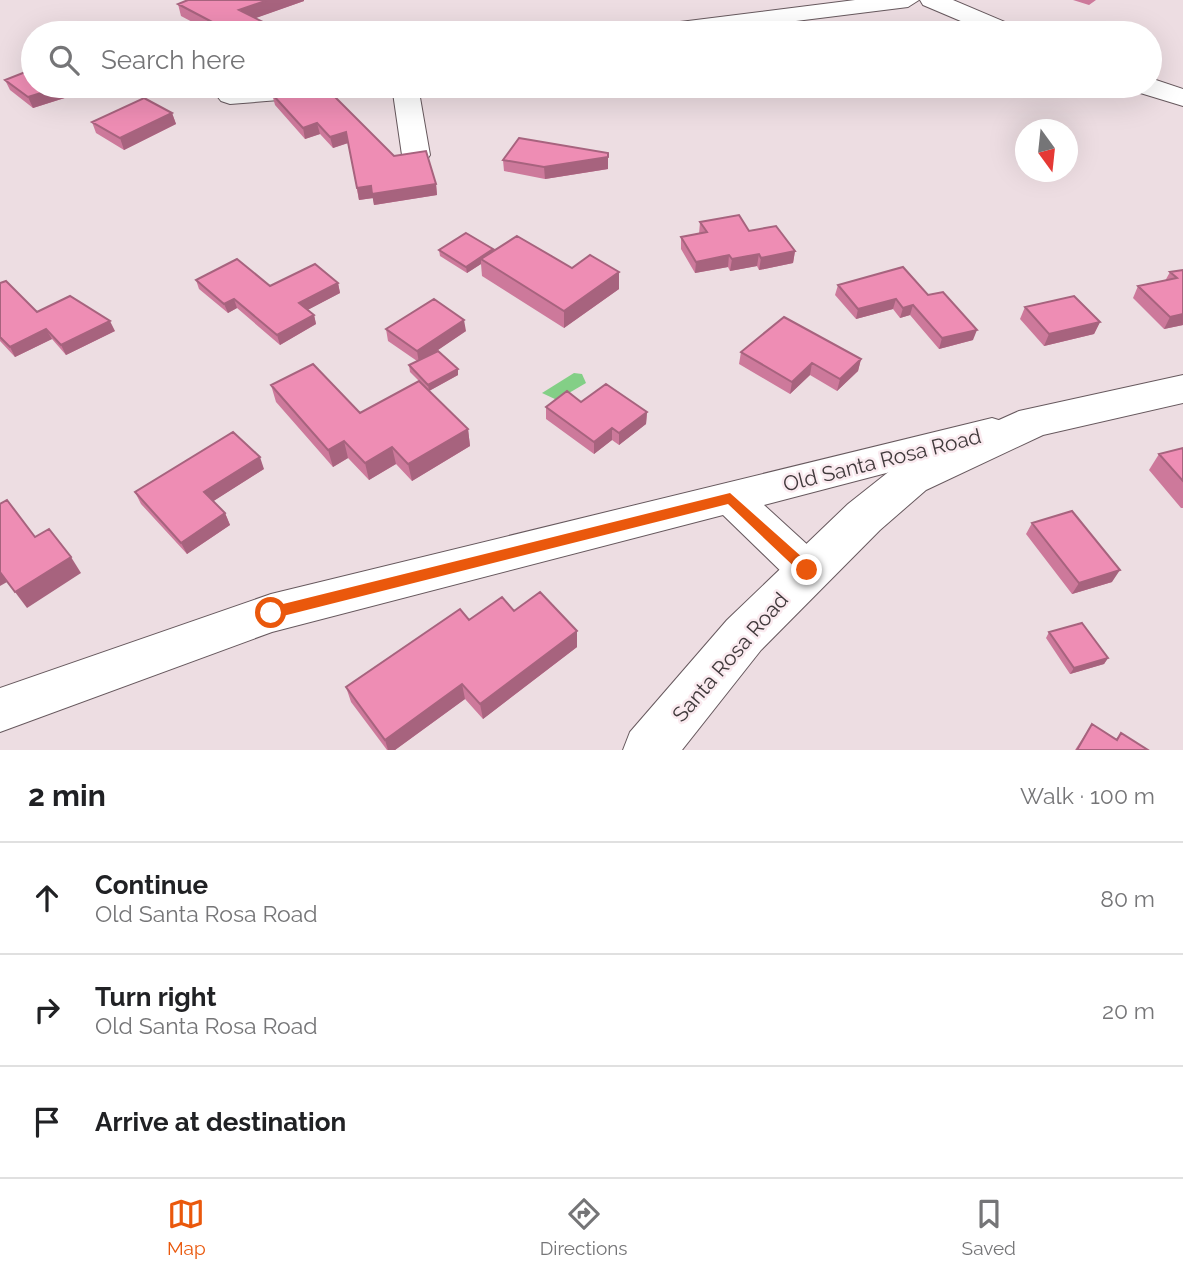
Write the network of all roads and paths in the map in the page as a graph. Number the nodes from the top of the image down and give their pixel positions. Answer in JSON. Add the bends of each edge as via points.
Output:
{"nodes":[{"id":1,"x":908,"y":0,"type":"edge"},
{"id":2,"x":932,"y":0,"type":"edge"},
{"id":3,"x":743,"y":21,"type":"edge"},
{"id":4,"x":982,"y":21,"type":"edge"},
{"id":5,"x":1162,"y":91,"type":"edge"},
{"id":6,"x":407,"y":98,"type":"edge"},
{"id":7,"x":1183,"y":98,"type":"edge"},
{"id":8,"x":416,"y":155,"type":"edge"},
{"id":9,"x":1183,"y":390,"type":"edge"},
{"id":10,"x":1033,"y":422,"type":"junction"},
{"id":11,"x":730,"y":498,"type":"junction"},
{"id":12,"x":807,"y":570,"type":"junction"},
{"id":13,"x":0,"y":710,"type":"edge"},
{"id":14,"x":649,"y":750,"type":"edge"}],
"edges":[{"from":1,"to":3,"type":"street"},
{"from":2,"to":4,"type":"street"},
{"from":5,"to":7,"type":"street"},
{"from":6,"to":8,"type":"street"},
{"from":9,"to":10,"type":"street","name":"Santa Rosa Road"},
{"from":10,"to":11,"type":"street","name":"Old Santa Rosa Road"},
{"from":10,"to":12,"type":"street","name":"Santa Rosa Road","via":[[911,478]]},
{"from":11,"to":12,"type":"street"},
{"from":11,"to":13,"type":"street","name":"Old Santa Rosa Road","via":[[271,613]]},
{"from":12,"to":14,"type":"street","name":"Santa Rosa Road","via":[[744,635]]}]}
